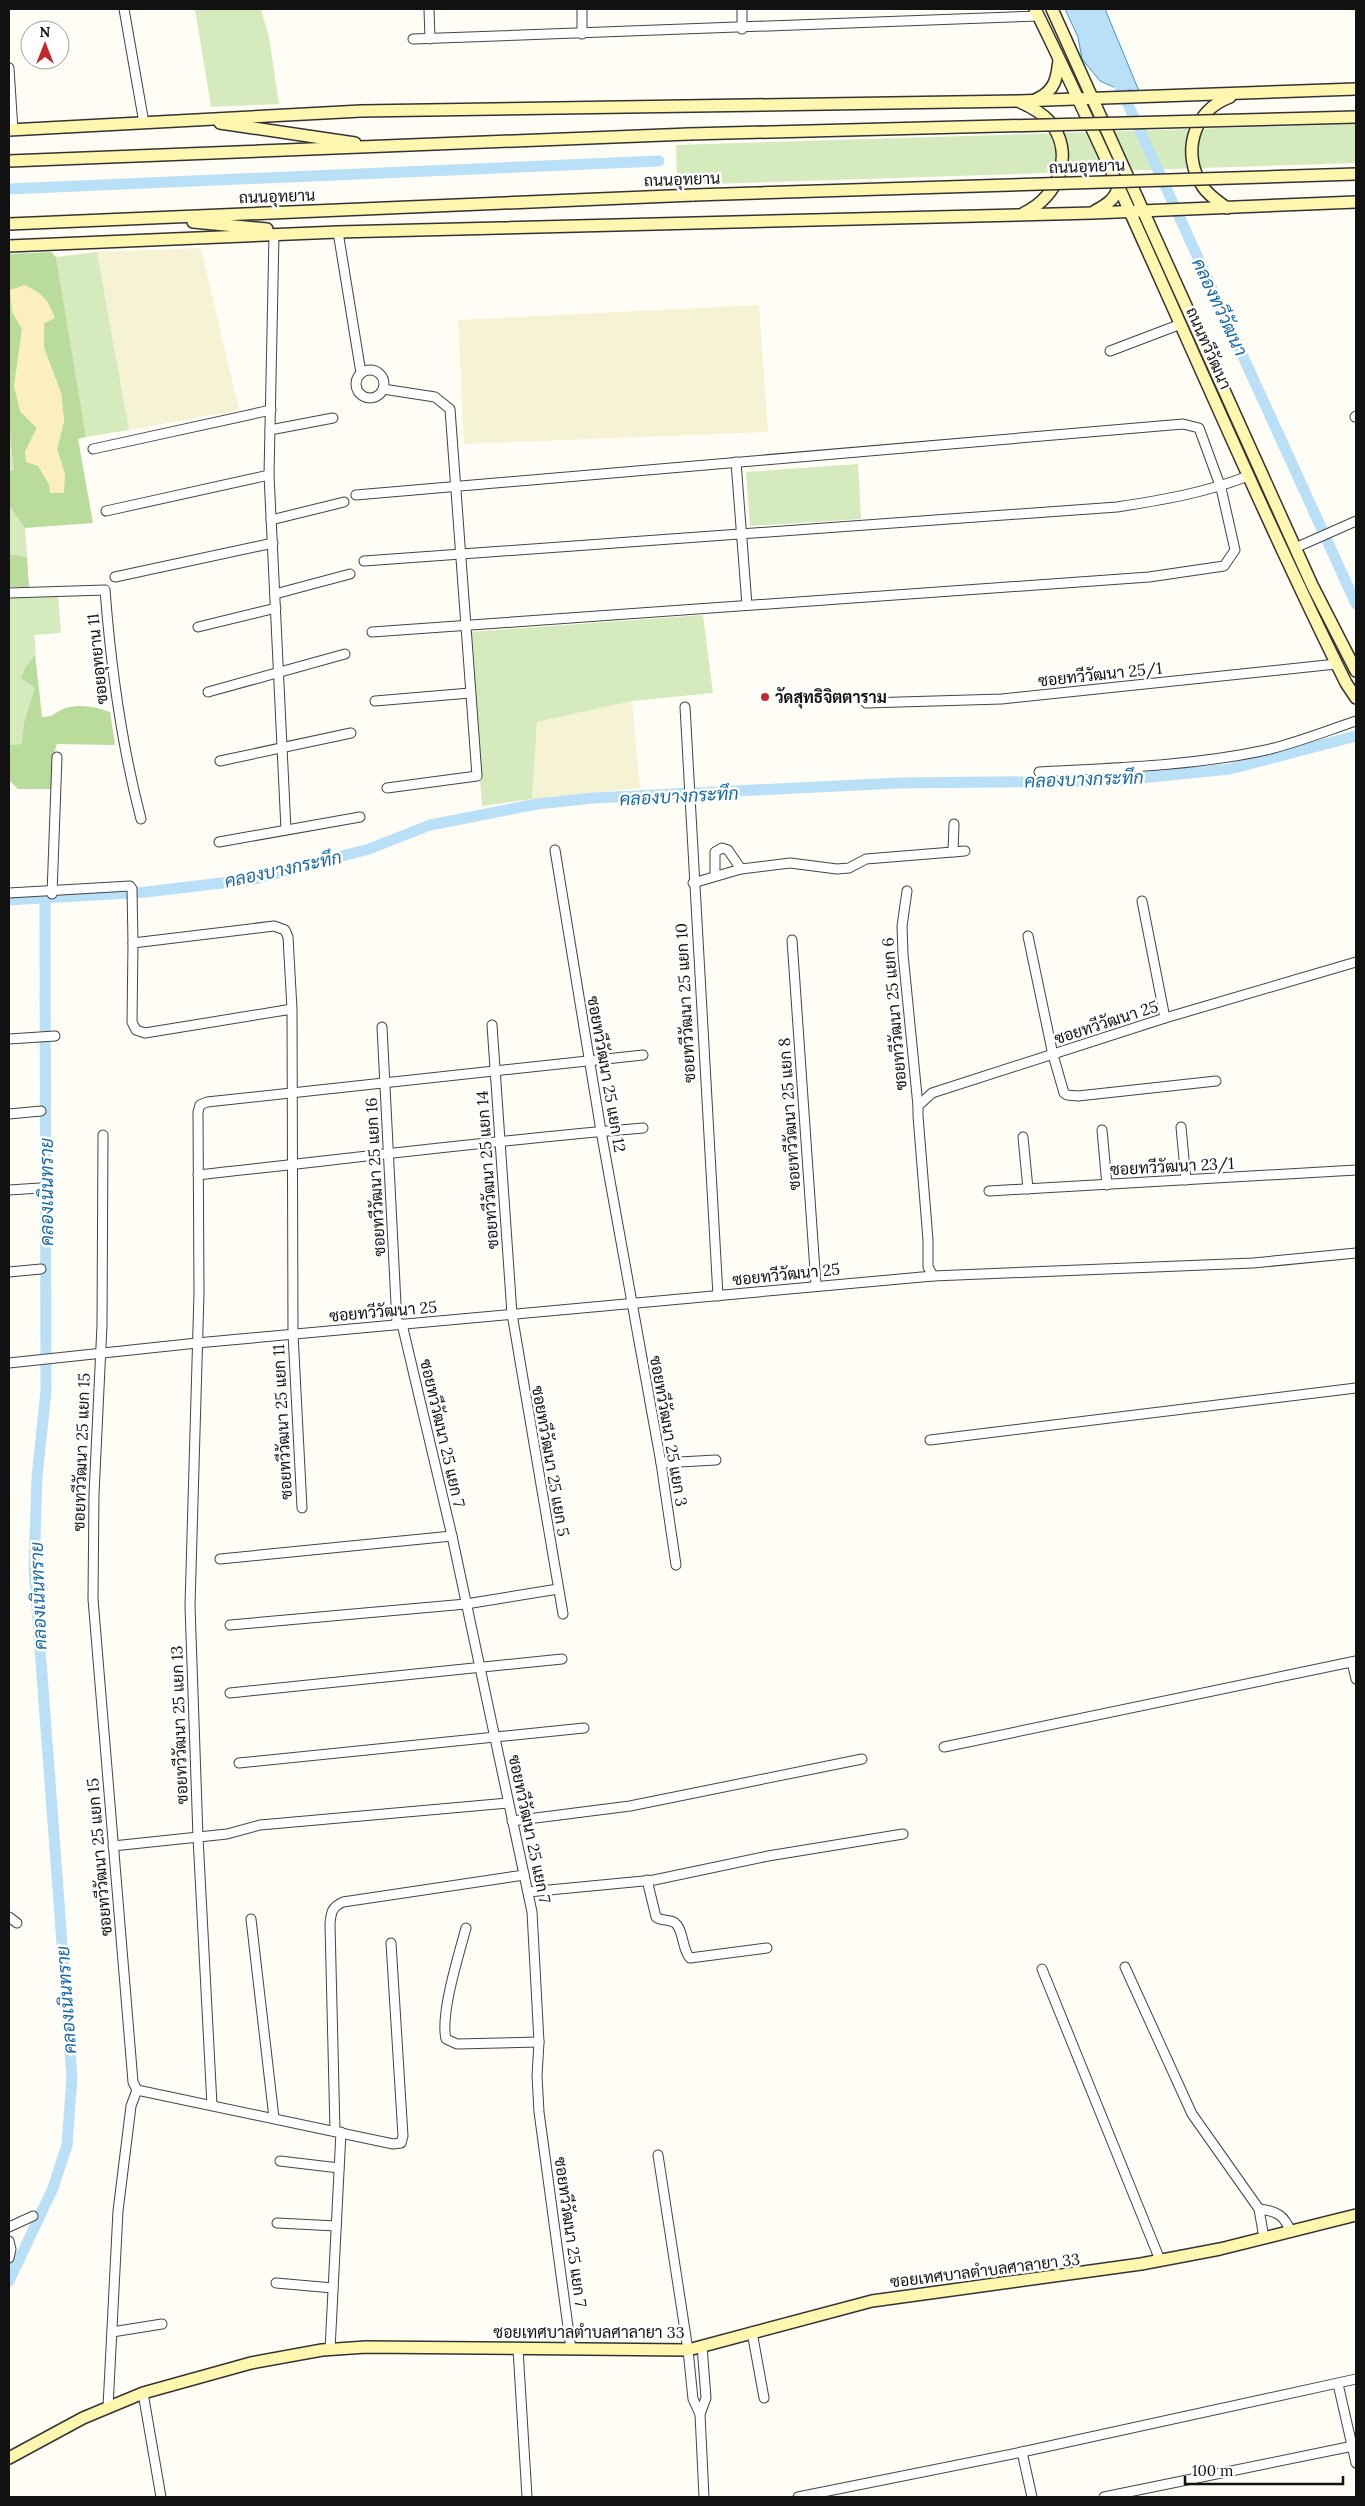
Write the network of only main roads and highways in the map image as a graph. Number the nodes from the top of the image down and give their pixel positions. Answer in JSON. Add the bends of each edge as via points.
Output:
{"nodes":[{"id":1,"x":1052,"y":9,"type":"edge"},
{"id":2,"x":1037,"y":12,"type":"edge"},
{"id":3,"x":1059,"y":58,"type":"junction"},
{"id":4,"x":1356,"y":89,"type":"edge"},
{"id":5,"x":1236,"y":95,"type":"junction"},
{"id":6,"x":1078,"y":99,"type":"junction"},
{"id":7,"x":1097,"y":99,"type":"junction"},
{"id":8,"x":1033,"y":100,"type":"junction"},
{"id":9,"x":1019,"y":101,"type":"junction"},
{"id":10,"x":1356,"y":117,"type":"edge"},
{"id":11,"x":193,"y":120,"type":"junction"},
{"id":12,"x":11,"y":130,"type":"edge"},
{"id":13,"x":377,"y":147,"type":"junction"},
{"id":14,"x":9,"y":161,"type":"edge"},
{"id":15,"x":1356,"y":174,"type":"edge"},
{"id":16,"x":1118,"y":187,"type":"junction"},
{"id":17,"x":1356,"y":202,"type":"edge"},
{"id":18,"x":1227,"y":208,"type":"junction"},
{"id":19,"x":1148,"y":210,"type":"junction"},
{"id":20,"x":1129,"y":211,"type":"junction"},
{"id":21,"x":1093,"y":213,"type":"junction"},
{"id":22,"x":1020,"y":215,"type":"junction"},
{"id":23,"x":137,"y":218,"type":"junction"},
{"id":24,"x":9,"y":224,"type":"edge"},
{"id":25,"x":301,"y":234,"type":"junction"},
{"id":26,"x":9,"y":246,"type":"edge"},
{"id":27,"x":1356,"y":671,"type":"edge"},
{"id":28,"x":1356,"y":698,"type":"edge"},
{"id":29,"x":1356,"y":2215,"type":"edge"},
{"id":30,"x":9,"y":2458,"type":"edge"}],
"edges":[{"from":1,"to":7,"type":"main road","name":"ถนนทวีวัฒนา"},
{"from":2,"to":3,"type":"main road","name":"ถนนทวีวัฒนา"},
{"from":3,"to":6,"type":"main road","name":"ถนนทวีวัฒนา"},
{"from":3,"to":8,"type":"main road","via":[[1056,82],[1051,90]]},
{"from":4,"to":5,"type":"main road"},
{"from":5,"to":7,"type":"main road"},
{"from":5,"to":18,"type":"main road","via":[[1222,100],[1204,114],[1194,134],[1191,155],[1194,171],[1204,189]]},
{"from":6,"to":7,"type":"main road"},
{"from":6,"to":8,"type":"main road"},
{"from":6,"to":16,"type":"main road","name":"ถนนทวีวัฒนา"},
{"from":7,"to":19,"type":"main road","name":"ถนนทวีวัฒนา"},
{"from":8,"to":9,"type":"main road"},
{"from":9,"to":11,"type":"main road","via":[[361,111]]},
{"from":9,"to":22,"type":"main road","via":[[1049,121],[1062,151],[1062,167],[1056,185],[1042,202]]},
{"from":10,"to":13,"type":"main road","bridge":true,"via":[[689,134]]},
{"from":11,"to":12,"type":"main road"},
{"from":11,"to":13,"type":"main road"},
{"from":13,"to":14,"type":"main road"},
{"from":15,"to":23,"type":"main road","name":"ถนนอุทยาน","bridge":true,"via":[[694,195]]},
{"from":16,"to":20,"type":"main road","name":"ถนนทวีวัฒนา"},
{"from":16,"to":21,"type":"main road","via":[[1117,194]]},
{"from":17,"to":18,"type":"main road"},
{"from":18,"to":19,"type":"main road"},
{"from":19,"to":20,"type":"main road"},
{"from":19,"to":27,"type":"main road","name":"ถนนทวีวัฒนา","via":[[1295,548]]},
{"from":20,"to":21,"type":"main road"},
{"from":20,"to":28,"type":"main road","name":"ถนนทวีวัฒนา","via":[[1296,583]]},
{"from":21,"to":22,"type":"main road"},
{"from":22,"to":25,"type":"main road"},
{"from":23,"to":24,"type":"main road","name":"ถนนอุทยาน"},
{"from":23,"to":25,"type":"main road"},
{"from":25,"to":26,"type":"main road"},
{"from":29,"to":30,"type":"main road","name":"ซอยเทศบาลตำบลศาลายา 33","via":[[1264,2238],[1096,2272],[872,2301],[688,2350],[366,2347],[251,2363],[143,2393],[108,2407]]}]}
